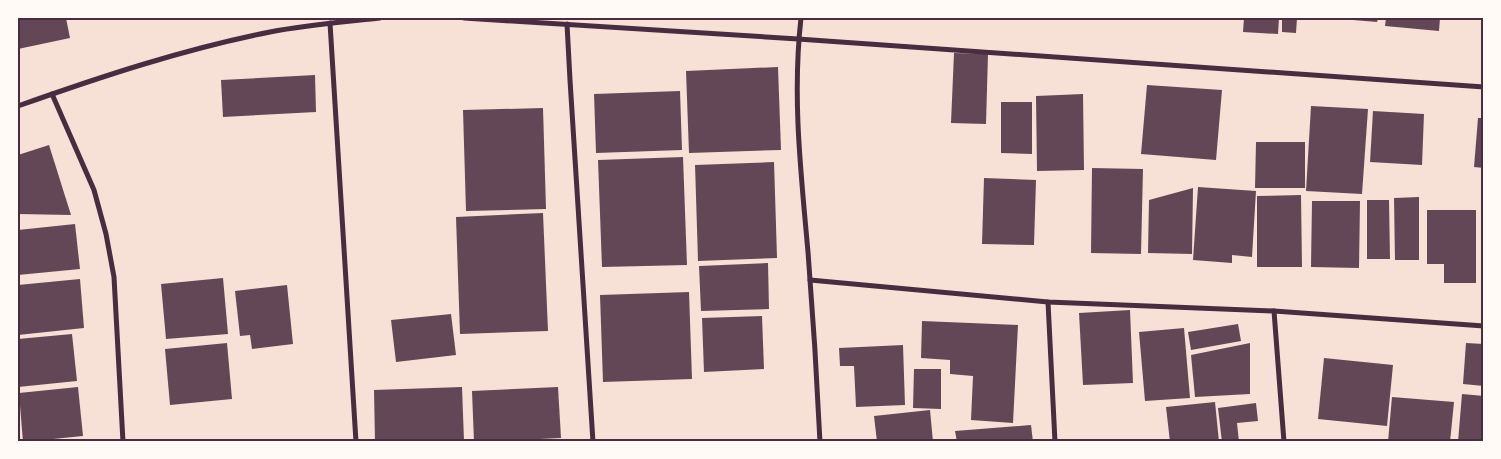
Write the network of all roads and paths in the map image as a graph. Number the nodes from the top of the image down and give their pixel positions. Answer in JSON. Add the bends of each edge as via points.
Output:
{"nodes":[{"id":1,"x":380,"y":18,"type":"edge"},
{"id":2,"x":464,"y":18,"type":"edge"},
{"id":3,"x":801,"y":18,"type":"edge"},
{"id":4,"x":330,"y":23,"type":"junction"},
{"id":5,"x":567,"y":24,"type":"junction"},
{"id":6,"x":798,"y":39,"type":"junction"},
{"id":7,"x":1484,"y":87,"type":"edge"},
{"id":8,"x":52,"y":94,"type":"junction"},
{"id":9,"x":18,"y":106,"type":"edge"},
{"id":10,"x":810,"y":280,"type":"junction"},
{"id":11,"x":1048,"y":302,"type":"junction"},
{"id":12,"x":1274,"y":312,"type":"junction"},
{"id":13,"x":1484,"y":326,"type":"edge"},
{"id":14,"x":122,"y":442,"type":"edge"},
{"id":15,"x":356,"y":442,"type":"edge"},
{"id":16,"x":593,"y":442,"type":"edge"},
{"id":17,"x":820,"y":442,"type":"edge"},
{"id":18,"x":1055,"y":442,"type":"edge"},
{"id":19,"x":1284,"y":442,"type":"edge"}],
"edges":[{"from":1,"to":4,"type":"street"},
{"from":2,"to":5,"type":"street"},
{"from":3,"to":6,"type":"street"},
{"from":4,"to":8,"type":"street","via":[[218,44]]},
{"from":4,"to":15,"type":"street"},
{"from":5,"to":6,"type":"street"},
{"from":5,"to":16,"type":"street"},
{"from":6,"to":7,"type":"street"},
{"from":6,"to":10,"type":"street","via":[[798,135]]},
{"from":8,"to":9,"type":"street"},
{"from":8,"to":14,"type":"street","via":[[94,190],[106,234],[114,277]]},
{"from":10,"to":11,"type":"street"},
{"from":10,"to":17,"type":"street"},
{"from":11,"to":12,"type":"street"},
{"from":11,"to":18,"type":"street"},
{"from":12,"to":13,"type":"street"},
{"from":12,"to":19,"type":"street"}]}
